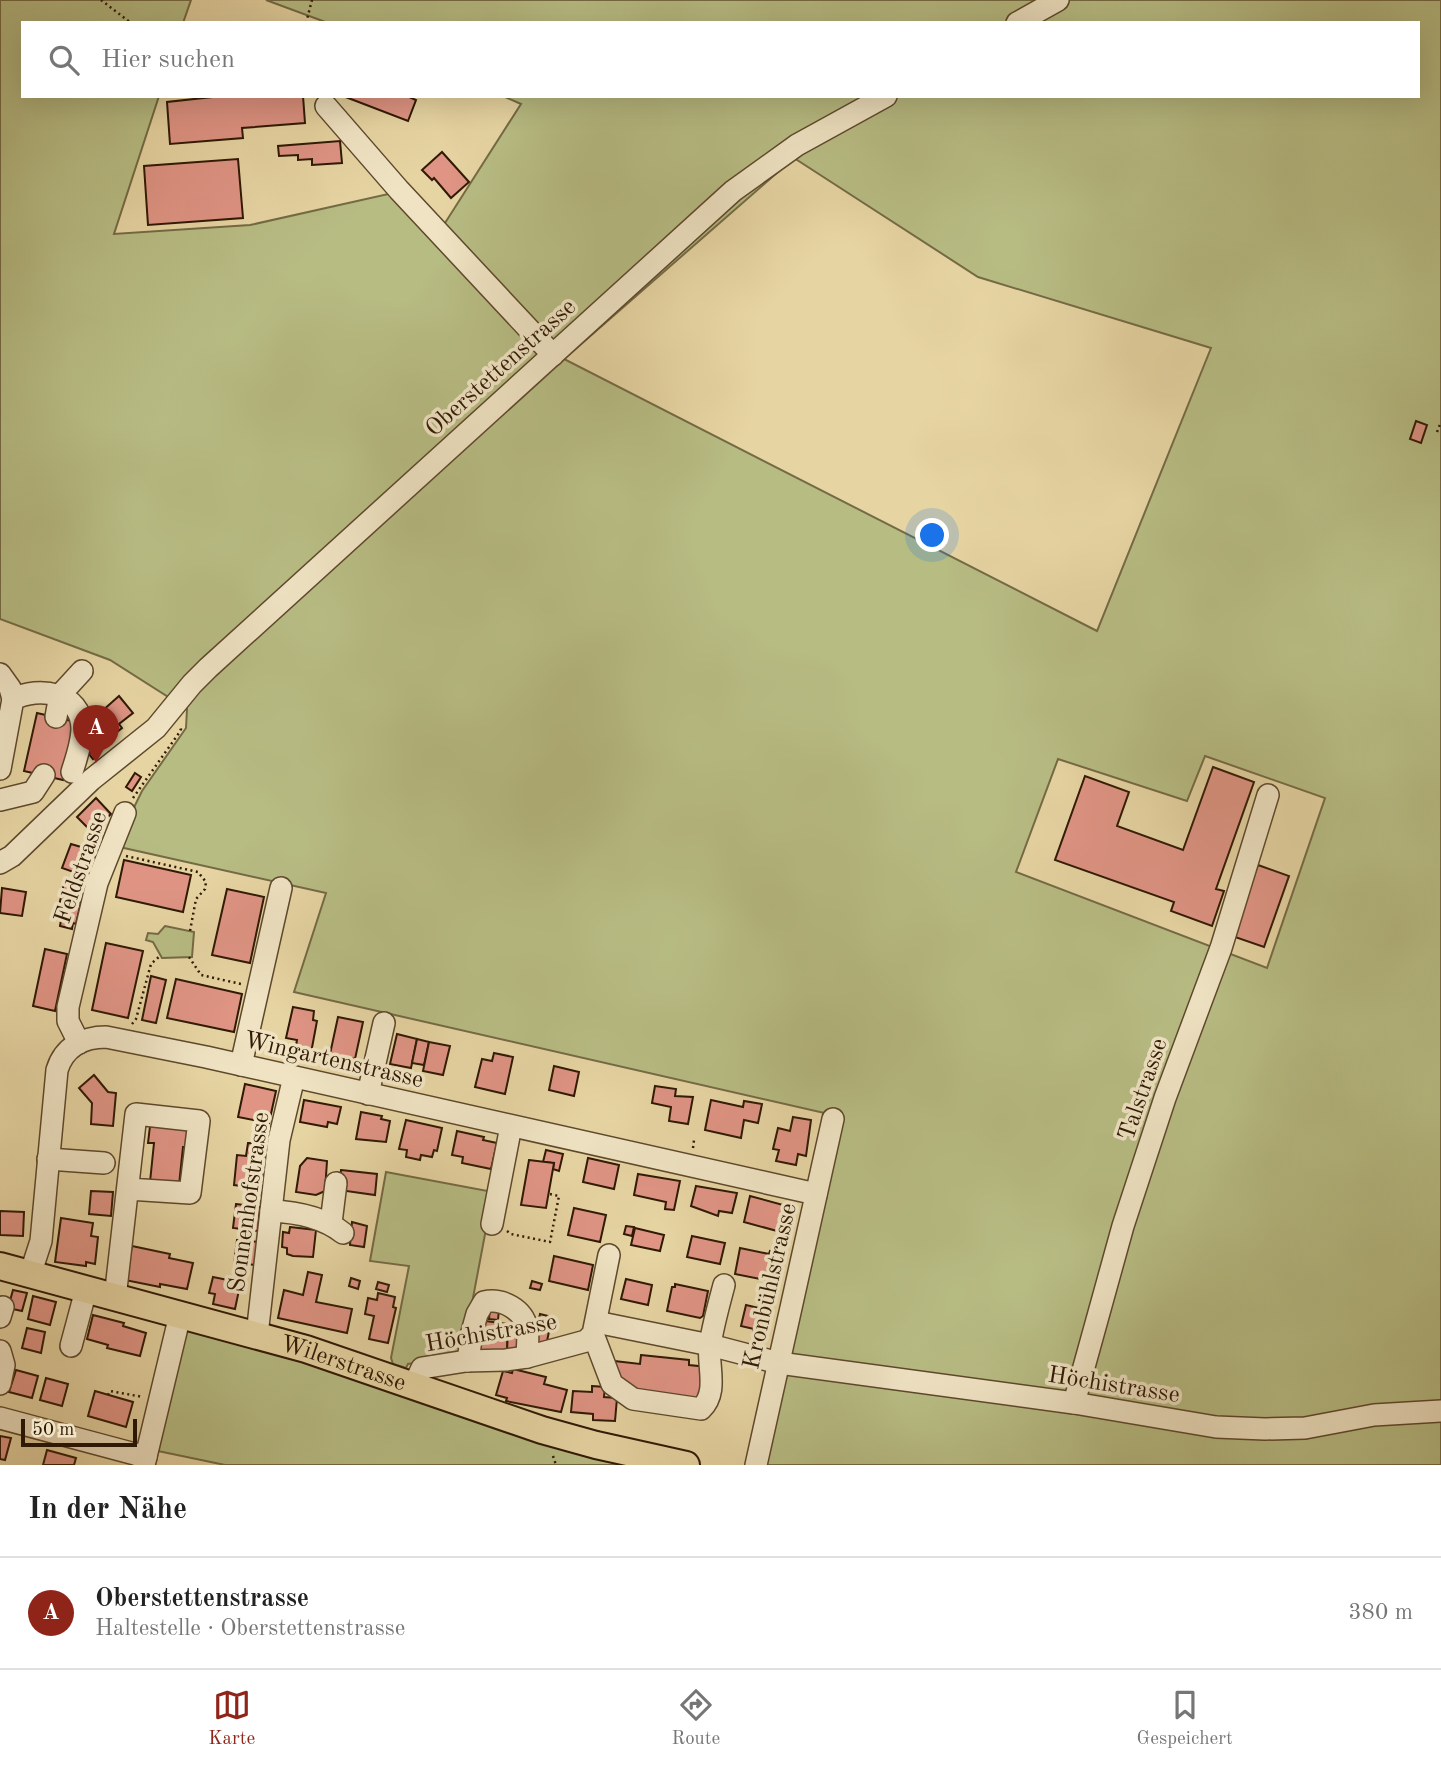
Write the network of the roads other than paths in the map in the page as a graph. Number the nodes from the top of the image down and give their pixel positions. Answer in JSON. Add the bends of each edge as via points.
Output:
{"nodes":[{"id":1,"x":1058,"y":0,"type":"edge"},
{"id":2,"x":1021,"y":21,"type":"edge"},
{"id":3,"x":882,"y":98,"type":"edge"},
{"id":4,"x":326,"y":106,"type":"dead end"},
{"id":5,"x":552,"y":355,"type":"junction"},
{"id":6,"x":82,"y":671,"type":"dead end"},
{"id":7,"x":0,"y":674,"type":"edge"},
{"id":8,"x":51,"y":687,"type":"junction"},
{"id":9,"x":13,"y":699,"type":"junction"},
{"id":10,"x":56,"y":717,"type":"dead end"},
{"id":11,"x":0,"y":767,"type":"edge"},
{"id":12,"x":72,"y":772,"type":"dead end"},
{"id":13,"x":44,"y":775,"type":"dead end"},
{"id":14,"x":1268,"y":795,"type":"dead end"},
{"id":15,"x":0,"y":800,"type":"edge"},
{"id":16,"x":125,"y":814,"type":"road end"},
{"id":17,"x":0,"y":863,"type":"edge"},
{"id":18,"x":281,"y":888,"type":"dead end"},
{"id":19,"x":384,"y":1023,"type":"dead end"},
{"id":20,"x":79,"y":1043,"type":"junction"},
{"id":21,"x":241,"y":1065,"type":"junction"},
{"id":22,"x":293,"y":1077,"type":"junction"},
{"id":23,"x":368,"y":1094,"type":"junction"},
{"id":24,"x":833,"y":1119,"type":"dead end"},
{"id":25,"x":511,"y":1126,"type":"junction"},
{"id":26,"x":48,"y":1159,"type":"junction"},
{"id":27,"x":104,"y":1163,"type":"dead end"},
{"id":28,"x":336,"y":1183,"type":"dead end"},
{"id":29,"x":128,"y":1189,"type":"junction"},
{"id":30,"x":816,"y":1194,"type":"junction"},
{"id":31,"x":271,"y":1211,"type":"junction"},
{"id":32,"x":502,"y":1218,"type":"road end"},
{"id":33,"x":610,"y":1255,"type":"dead end"},
{"id":34,"x":0,"y":1266,"type":"edge"},
{"id":35,"x":30,"y":1275,"type":"junction"},
{"id":36,"x":724,"y":1285,"type":"dead end"},
{"id":37,"x":86,"y":1290,"type":"junction"},
{"id":38,"x":115,"y":1298,"type":"junction"},
{"id":39,"x":180,"y":1315,"type":"junction"},
{"id":40,"x":592,"y":1332,"type":"junction"},
{"id":41,"x":257,"y":1335,"type":"junction"},
{"id":42,"x":710,"y":1345,"type":"junction"},
{"id":43,"x":71,"y":1346,"type":"dead end"},
{"id":44,"x":0,"y":1351,"type":"edge"},
{"id":45,"x":527,"y":1357,"type":"junction"},
{"id":46,"x":468,"y":1361,"type":"junction"},
{"id":47,"x":779,"y":1363,"type":"junction"},
{"id":48,"x":0,"y":1384,"type":"edge"},
{"id":49,"x":414,"y":1385,"type":"junction"},
{"id":50,"x":1074,"y":1403,"type":"junction"},
{"id":51,"x":1441,"y":1411,"type":"edge"},
{"id":52,"x":0,"y":1418,"type":"edge"},
{"id":53,"x":145,"y":1461,"type":"edge"},
{"id":54,"x":686,"y":1465,"type":"edge"},
{"id":55,"x":756,"y":1465,"type":"edge"}],
"edges":[{"from":1,"to":2,"type":"street"},
{"from":3,"to":5,"type":"street","name":"Oberstettenstrasse","via":[[797,145],[733,191]]},
{"from":4,"to":5,"type":"street"},
{"from":5,"to":17,"type":"street","name":"Oberstettenstrasse","via":[[200,676],[142,740]]},
{"from":6,"to":8,"type":"street"},
{"from":7,"to":9,"type":"street"},
{"from":8,"to":9,"type":"street"},
{"from":8,"to":10,"type":"street"},
{"from":8,"to":12,"type":"street","via":[[77,709],[82,727]]},
{"from":9,"to":11,"type":"street"},
{"from":13,"to":15,"type":"street","via":[[33,792]]},
{"from":14,"to":50,"type":"street","name":"Talstrasse","via":[[1123,1226]]},
{"from":16,"to":20,"type":"street","name":"Feldstrasse","via":[[97,884],[68,1007],[68,1021]]},
{"from":18,"to":21,"type":"street"},
{"from":19,"to":23,"type":"street"},
{"from":20,"to":21,"type":"street","name":"Wingartenstrasse","via":[[106,1037],[204,1063]]},
{"from":20,"to":26,"type":"street","via":[[65,1053],[57,1070]]},
{"from":21,"to":22,"type":"street","name":"Wingartenstrasse"},
{"from":22,"to":23,"type":"street","name":"Wingartenstrasse"},
{"from":22,"to":31,"type":"street","name":"Sonnenhofstrasse","via":[[279,1140]]},
{"from":23,"to":25,"type":"street","name":"Wingartenstrasse"},
{"from":24,"to":30,"type":"street","name":"Kronbühlstrasse"},
{"from":25,"to":30,"type":"street","name":"Wingartenstrasse"},
{"from":25,"to":32,"type":"street"},
{"from":26,"to":27,"type":"street"},
{"from":26,"to":35,"type":"street","via":[[41,1241]]},
{"from":28,"to":31,"type":"street","via":[[337,1228],[291,1212]]},
{"from":29,"to":29,"type":"street","via":[[190,1193],[199,1121],[136,1114]]},
{"from":29,"to":38,"type":"street"},
{"from":30,"to":47,"type":"street","name":"Kronbühlstrasse"},
{"from":31,"to":41,"type":"street","name":"Sonnenhofstrasse"},
{"from":33,"to":40,"type":"street"},
{"from":34,"to":35,"type":"main road","name":"Wilerstrasse"},
{"from":35,"to":37,"type":"main road","name":"Wilerstrasse"},
{"from":36,"to":42,"type":"street"},
{"from":37,"to":38,"type":"main road","name":"Wilerstrasse"},
{"from":37,"to":43,"type":"street"},
{"from":38,"to":39,"type":"main road","name":"Wilerstrasse"},
{"from":39,"to":41,"type":"main road","name":"Wilerstrasse"},
{"from":39,"to":53,"type":"street"},
{"from":40,"to":42,"type":"street","name":"Höchistrasse"},
{"from":40,"to":42,"type":"street","via":[[612,1384],[633,1399],[684,1408],[701,1409],[708,1403]]},
{"from":40,"to":45,"type":"street","name":"Höchistrasse"},
{"from":41,"to":49,"type":"main road","name":"Wilerstrasse"},
{"from":42,"to":47,"type":"street","name":"Höchistrasse"},
{"from":44,"to":48,"type":"street","via":[[4,1365]]},
{"from":45,"to":46,"type":"street","name":"Höchistrasse","via":[[496,1370]]},
{"from":45,"to":46,"type":"street","via":[[527,1328],[521,1313],[507,1312],[494,1300],[484,1303],[477,1314]]},
{"from":46,"to":49,"type":"street","name":"Höchistrasse","via":[[422,1368]]},
{"from":47,"to":50,"type":"street","name":"Höchistrasse"},
{"from":47,"to":55,"type":"street","name":"Kronbühlstrasse"},
{"from":49,"to":54,"type":"main road","name":"Wilerstrasse","via":[[542,1430]]},
{"from":50,"to":51,"type":"street","name":"Höchistrasse","via":[[1216,1427],[1265,1429]]},
{"from":52,"to":53,"type":"street"}]}
